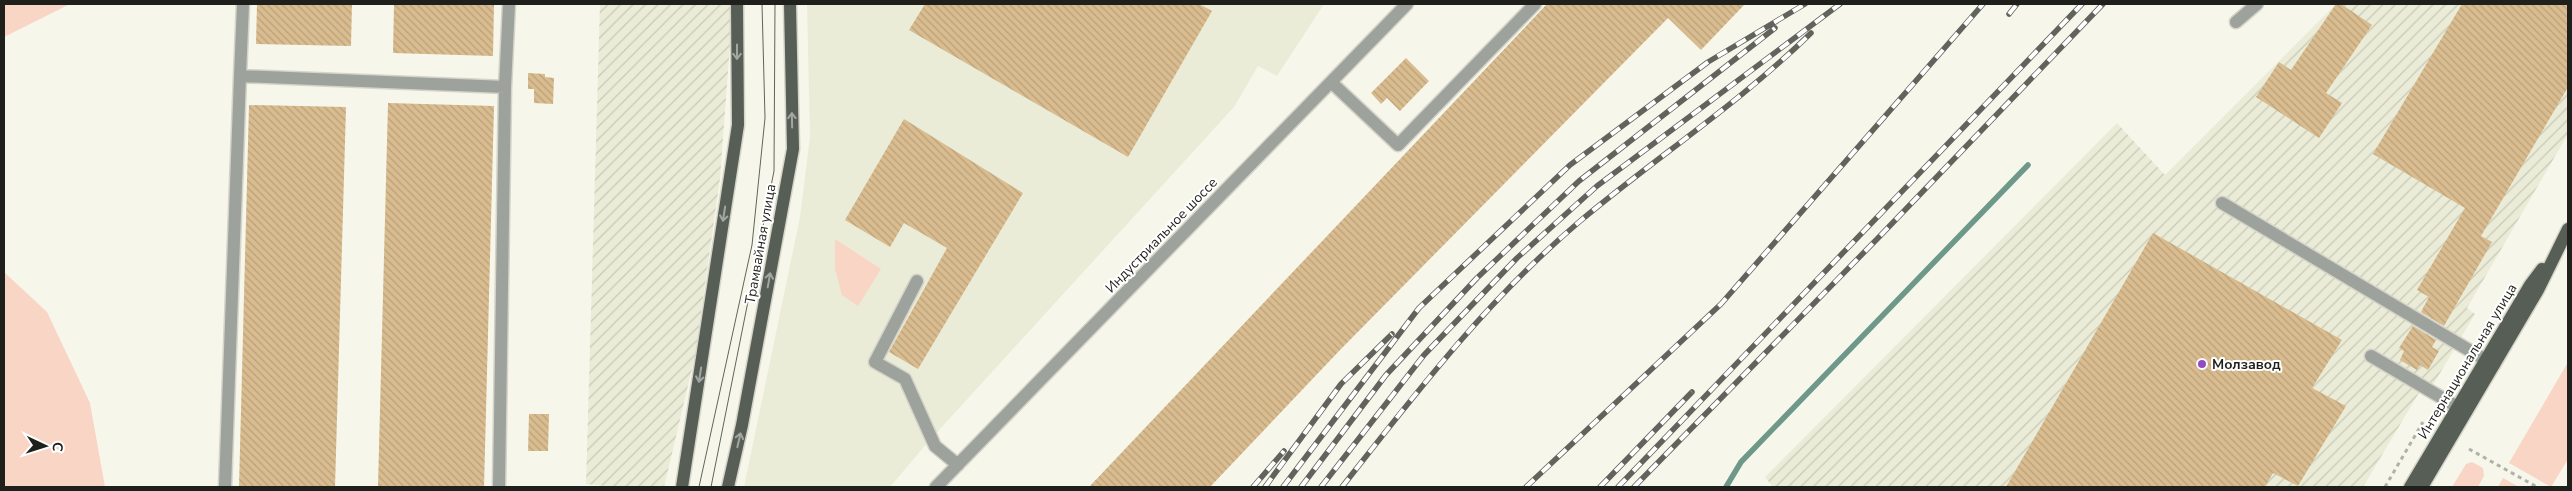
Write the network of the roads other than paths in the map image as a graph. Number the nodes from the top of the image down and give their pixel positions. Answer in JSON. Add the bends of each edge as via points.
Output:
{"nodes":[{"id":1,"x":243,"y":4,"type":"edge"},
{"id":2,"x":509,"y":4,"type":"edge"},
{"id":3,"x":737,"y":4,"type":"edge"},
{"id":4,"x":790,"y":4,"type":"edge"},
{"id":5,"x":1407,"y":4,"type":"edge"},
{"id":6,"x":1535,"y":4,"type":"edge"},
{"id":7,"x":2257,"y":4,"type":"edge"},
{"id":8,"x":2236,"y":22,"type":"dead end"},
{"id":9,"x":240,"y":76,"type":"junction"},
{"id":10,"x":1331,"y":82,"type":"junction"},
{"id":11,"x":505,"y":87,"type":"junction"},
{"id":12,"x":2222,"y":204,"type":"dead end"},
{"id":13,"x":2568,"y":229,"type":"edge"},
{"id":14,"x":917,"y":281,"type":"dead end"},
{"id":15,"x":2371,"y":356,"type":"dead end"},
{"id":16,"x":2490,"y":362,"type":"junction"},
{"id":17,"x":2462,"y":410,"type":"junction"},
{"id":18,"x":958,"y":465,"type":"junction"},
{"id":19,"x":226,"y":487,"type":"edge"},
{"id":20,"x":499,"y":487,"type":"edge"},
{"id":21,"x":682,"y":487,"type":"edge"},
{"id":22,"x":728,"y":487,"type":"edge"},
{"id":23,"x":936,"y":487,"type":"edge"},
{"id":24,"x":2410,"y":487,"type":"edge"},
{"id":25,"x":2422,"y":487,"type":"edge"}],
"edges":[{"from":1,"to":9,"type":"street"},
{"from":2,"to":11,"type":"street"},
{"from":3,"to":21,"type":"main road","one_way":true,"via":[[738,125]]},
{"from":22,"to":4,"type":"main road","name":"Трамвайная улица","one_way":true,"via":[[793,149]]},
{"from":5,"to":10,"type":"street","name":"Индустриальное шоссе"},
{"from":6,"to":10,"type":"street","via":[[1398,145]]},
{"from":7,"to":8,"type":"street"},
{"from":9,"to":11,"type":"street"},
{"from":9,"to":19,"type":"street"},
{"from":10,"to":18,"type":"street","name":"Индустриальное шоссе"},
{"from":11,"to":20,"type":"street"},
{"from":12,"to":16,"type":"street"},
{"from":13,"to":16,"type":"main road","name":"Интернациональная улица"},
{"from":14,"to":18,"type":"street","via":[[875,362],[905,379],[935,446]]},
{"from":15,"to":17,"type":"street"},
{"from":16,"to":17,"type":"main road","name":"Интернациональная улица"},
{"from":17,"to":24,"type":"main road","name":"Интернациональная улица"},
{"from":17,"to":25,"type":"main road","name":"Интернациональная улица"},
{"from":18,"to":23,"type":"street","name":"Индустриальное шоссе"}]}
